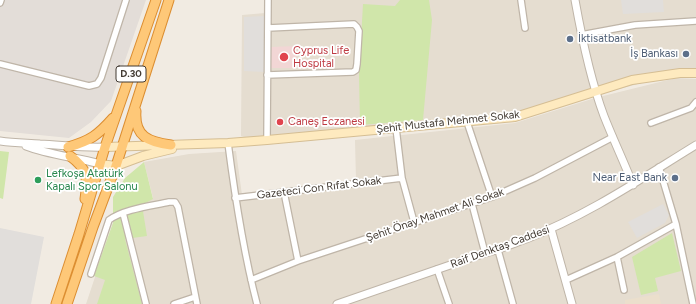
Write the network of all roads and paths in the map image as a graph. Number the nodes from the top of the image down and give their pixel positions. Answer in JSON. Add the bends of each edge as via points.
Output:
{"nodes":[{"id":1,"x":126,"y":0,"type":"edge"},
{"id":2,"x":156,"y":0,"type":"edge"},
{"id":3,"x":169,"y":0,"type":"edge"},
{"id":4,"x":268,"y":0,"type":"edge"},
{"id":5,"x":521,"y":0,"type":"edge"},
{"id":6,"x":575,"y":0,"type":"edge"},
{"id":7,"x":696,"y":21,"type":"edge"},
{"id":8,"x":268,"y":28,"type":"junction"},
{"id":9,"x":525,"y":28,"type":"dead end"},
{"id":10,"x":582,"y":35,"type":"junction"},
{"id":11,"x":0,"y":64,"type":"edge"},
{"id":12,"x":696,"y":72,"type":"edge"},
{"id":13,"x":267,"y":75,"type":"junction"},
{"id":14,"x":596,"y":92,"type":"junction"},
{"id":15,"x":137,"y":98,"type":"junction"},
{"id":16,"x":696,"y":102,"type":"edge"},
{"id":17,"x":116,"y":114,"type":"junction"},
{"id":18,"x":467,"y":122,"type":"junction"},
{"id":19,"x":650,"y":123,"type":"dead end"},
{"id":20,"x":396,"y":128,"type":"junction"},
{"id":21,"x":613,"y":137,"type":"junction"},
{"id":22,"x":267,"y":140,"type":"junction"},
{"id":23,"x":0,"y":141,"type":"edge"},
{"id":24,"x":228,"y":143,"type":"junction"},
{"id":25,"x":22,"y":144,"type":"junction"},
{"id":26,"x":194,"y":144,"type":"junction"},
{"id":27,"x":696,"y":144,"type":"edge"},
{"id":28,"x":171,"y":145,"type":"junction"},
{"id":29,"x":68,"y":147,"type":"junction"},
{"id":30,"x":105,"y":147,"type":"junction"},
{"id":31,"x":122,"y":147,"type":"junction"},
{"id":32,"x":70,"y":156,"type":"junction"},
{"id":33,"x":100,"y":164,"type":"junction"},
{"id":34,"x":116,"y":166,"type":"junction"},
{"id":35,"x":659,"y":167,"type":"junction"},
{"id":36,"x":402,"y":178,"type":"junction"},
{"id":37,"x":633,"y":185,"type":"junction"},
{"id":38,"x":284,"y":192,"type":"junction"},
{"id":39,"x":492,"y":196,"type":"junction"},
{"id":40,"x":235,"y":198,"type":"junction"},
{"id":41,"x":472,"y":204,"type":"junction"},
{"id":42,"x":124,"y":213,"type":"junction"},
{"id":43,"x":414,"y":222,"type":"junction"},
{"id":44,"x":676,"y":224,"type":"junction"},
{"id":45,"x":551,"y":230,"type":"junction"},
{"id":46,"x":79,"y":234,"type":"junction"},
{"id":47,"x":498,"y":250,"type":"junction"},
{"id":48,"x":485,"y":253,"type":"junction"},
{"id":49,"x":617,"y":257,"type":"junction"},
{"id":50,"x":298,"y":262,"type":"junction"},
{"id":51,"x":438,"y":270,"type":"junction"},
{"id":52,"x":91,"y":274,"type":"dead end"},
{"id":53,"x":251,"y":280,"type":"junction"},
{"id":54,"x":566,"y":280,"type":"junction"},
{"id":55,"x":624,"y":290,"type":"dead end"},
{"id":56,"x":694,"y":291,"type":"edge"},
{"id":57,"x":195,"y":297,"type":"junction"},
{"id":58,"x":56,"y":304,"type":"edge"},
{"id":59,"x":67,"y":304,"type":"edge"},
{"id":60,"x":146,"y":304,"type":"edge"},
{"id":61,"x":174,"y":304,"type":"edge"},
{"id":62,"x":197,"y":304,"type":"edge"},
{"id":63,"x":257,"y":304,"type":"edge"},
{"id":64,"x":336,"y":304,"type":"edge"},
{"id":65,"x":449,"y":304,"type":"edge"},
{"id":66,"x":513,"y":304,"type":"edge"},
{"id":67,"x":572,"y":304,"type":"edge"},
{"id":68,"x":693,"y":304,"type":"edge"}],
"edges":[{"from":1,"to":11,"type":"street","via":[[97,84],[89,86]]},
{"from":2,"to":17,"type":"highway","number":"D.30"},
{"from":3,"to":15,"type":"highway","number":"D.30"},
{"from":4,"to":8,"type":"street"},
{"from":5,"to":9,"type":"street"},
{"from":6,"to":10,"type":"street"},
{"from":7,"to":10,"type":"street","via":[[636,25]]},
{"from":8,"to":13,"type":"street"},
{"from":8,"to":13,"type":"street","via":[[354,24],[359,31],[357,64],[353,72]]},
{"from":10,"to":14,"type":"street"},
{"from":12,"to":14,"type":"main road","name":"Şehit Mustafa Mehmet Sokak","via":[[632,80]]},
{"from":13,"to":22,"type":"street"},
{"from":14,"to":18,"type":"main road","name":"Şehit Mustafa Mehmet Sokak","via":[[515,117]]},
{"from":14,"to":21,"type":"street"},
{"from":15,"to":28,"type":"highway","via":[[136,122],[140,131],[150,141]]},
{"from":15,"to":31,"type":"highway","number":"D.30"},
{"from":16,"to":19,"type":"street","via":[[691,108]]},
{"from":17,"to":29,"type":"highway","via":[[97,135]]},
{"from":17,"to":30,"type":"highway","number":"D.30"},
{"from":18,"to":20,"type":"main road","name":"Şehit Mustafa Mehmet Sokak"},
{"from":18,"to":39,"type":"street"},
{"from":20,"to":22,"type":"main road","name":"Şehit Mustafa Mehmet Sokak"},
{"from":20,"to":36,"type":"street"},
{"from":21,"to":37,"type":"street"},
{"from":21,"to":39,"type":"street","name":"Şehit Önay Mahmet Ali Sokak","via":[[535,178]]},
{"from":22,"to":24,"type":"main road","name":"Şehit Mustafa Mehmet Sokak"},
{"from":23,"to":25,"type":"street"},
{"from":24,"to":26,"type":"main road","name":"Şehit Mustafa Mehmet Sokak"},
{"from":24,"to":40,"type":"street"},
{"from":25,"to":29,"type":"street"},
{"from":25,"to":32,"type":"street","via":[[37,150]]},
{"from":26,"to":28,"type":"main road","name":"Şehit Mustafa Mehmet Sokak"},
{"from":26,"to":34,"type":"main road","name":"Şehit Mustafa Mehmet Sokak","via":[[143,156]]},
{"from":27,"to":35,"type":"street","name":"Raif Denktaş Caddesi"},
{"from":28,"to":31,"type":"main road","name":"Şehit Mustafa Mehmet Sokak"},
{"from":29,"to":30,"type":"street"},
{"from":30,"to":31,"type":"main road","name":"Şehit Mustafa Mehmet Sokak"},
{"from":30,"to":33,"type":"highway","number":"D.30"},
{"from":31,"to":34,"type":"highway","number":"D.30"},
{"from":32,"to":33,"type":"street"},
{"from":32,"to":46,"type":"highway","via":[[82,166],[86,177],[87,186]]},
{"from":33,"to":34,"type":"main road"},
{"from":33,"to":46,"type":"highway","number":"D.30"},
{"from":34,"to":59,"type":"highway","number":"D.30"},
{"from":35,"to":37,"type":"street","name":"Raif Denktaş Caddesi"},
{"from":35,"to":44,"type":"street"},
{"from":36,"to":38,"type":"street","name":"Gazeteci Con Rıfat Sokak"},
{"from":36,"to":43,"type":"street"},
{"from":37,"to":45,"type":"street","name":"Raif Denktaş Caddesi"},
{"from":38,"to":40,"type":"street","name":"Gazeteci Con Rıfat Sokak"},
{"from":38,"to":50,"type":"street"},
{"from":39,"to":41,"type":"street","name":"Şehit Önay Mahmet Ali Sokak"},
{"from":40,"to":53,"type":"street"},
{"from":41,"to":43,"type":"street","name":"Şehit Önay Mahmet Ali Sokak"},
{"from":41,"to":48,"type":"street"},
{"from":42,"to":52,"type":"street","via":[[109,220]]},
{"from":42,"to":57,"type":"street","via":[[175,202]]},
{"from":42,"to":60,"type":"street"},
{"from":43,"to":50,"type":"street","name":"Şehit Önay Mahmet Ali Sokak"},
{"from":44,"to":49,"type":"street"},
{"from":44,"to":56,"type":"street"},
{"from":45,"to":47,"type":"street","name":"Raif Denktaş Caddesi"},
{"from":45,"to":54,"type":"street"},
{"from":46,"to":58,"type":"highway","number":"D.30"},
{"from":47,"to":48,"type":"street","name":"Raif Denktaş Caddesi"},
{"from":47,"to":66,"type":"street"},
{"from":48,"to":51,"type":"street","name":"Raif Denktaş Caddesi"},
{"from":49,"to":54,"type":"street"},
{"from":49,"to":55,"type":"street"},
{"from":50,"to":53,"type":"street","name":"Şehit Önay Mahmet Ali Sokak"},
{"from":51,"to":64,"type":"street","name":"Raif Denktaş Caddesi"},
{"from":51,"to":65,"type":"street"},
{"from":53,"to":63,"type":"street"},
{"from":54,"to":67,"type":"street"},
{"from":56,"to":68,"type":"street"},
{"from":57,"to":61,"type":"street"},
{"from":57,"to":62,"type":"street"}]}
